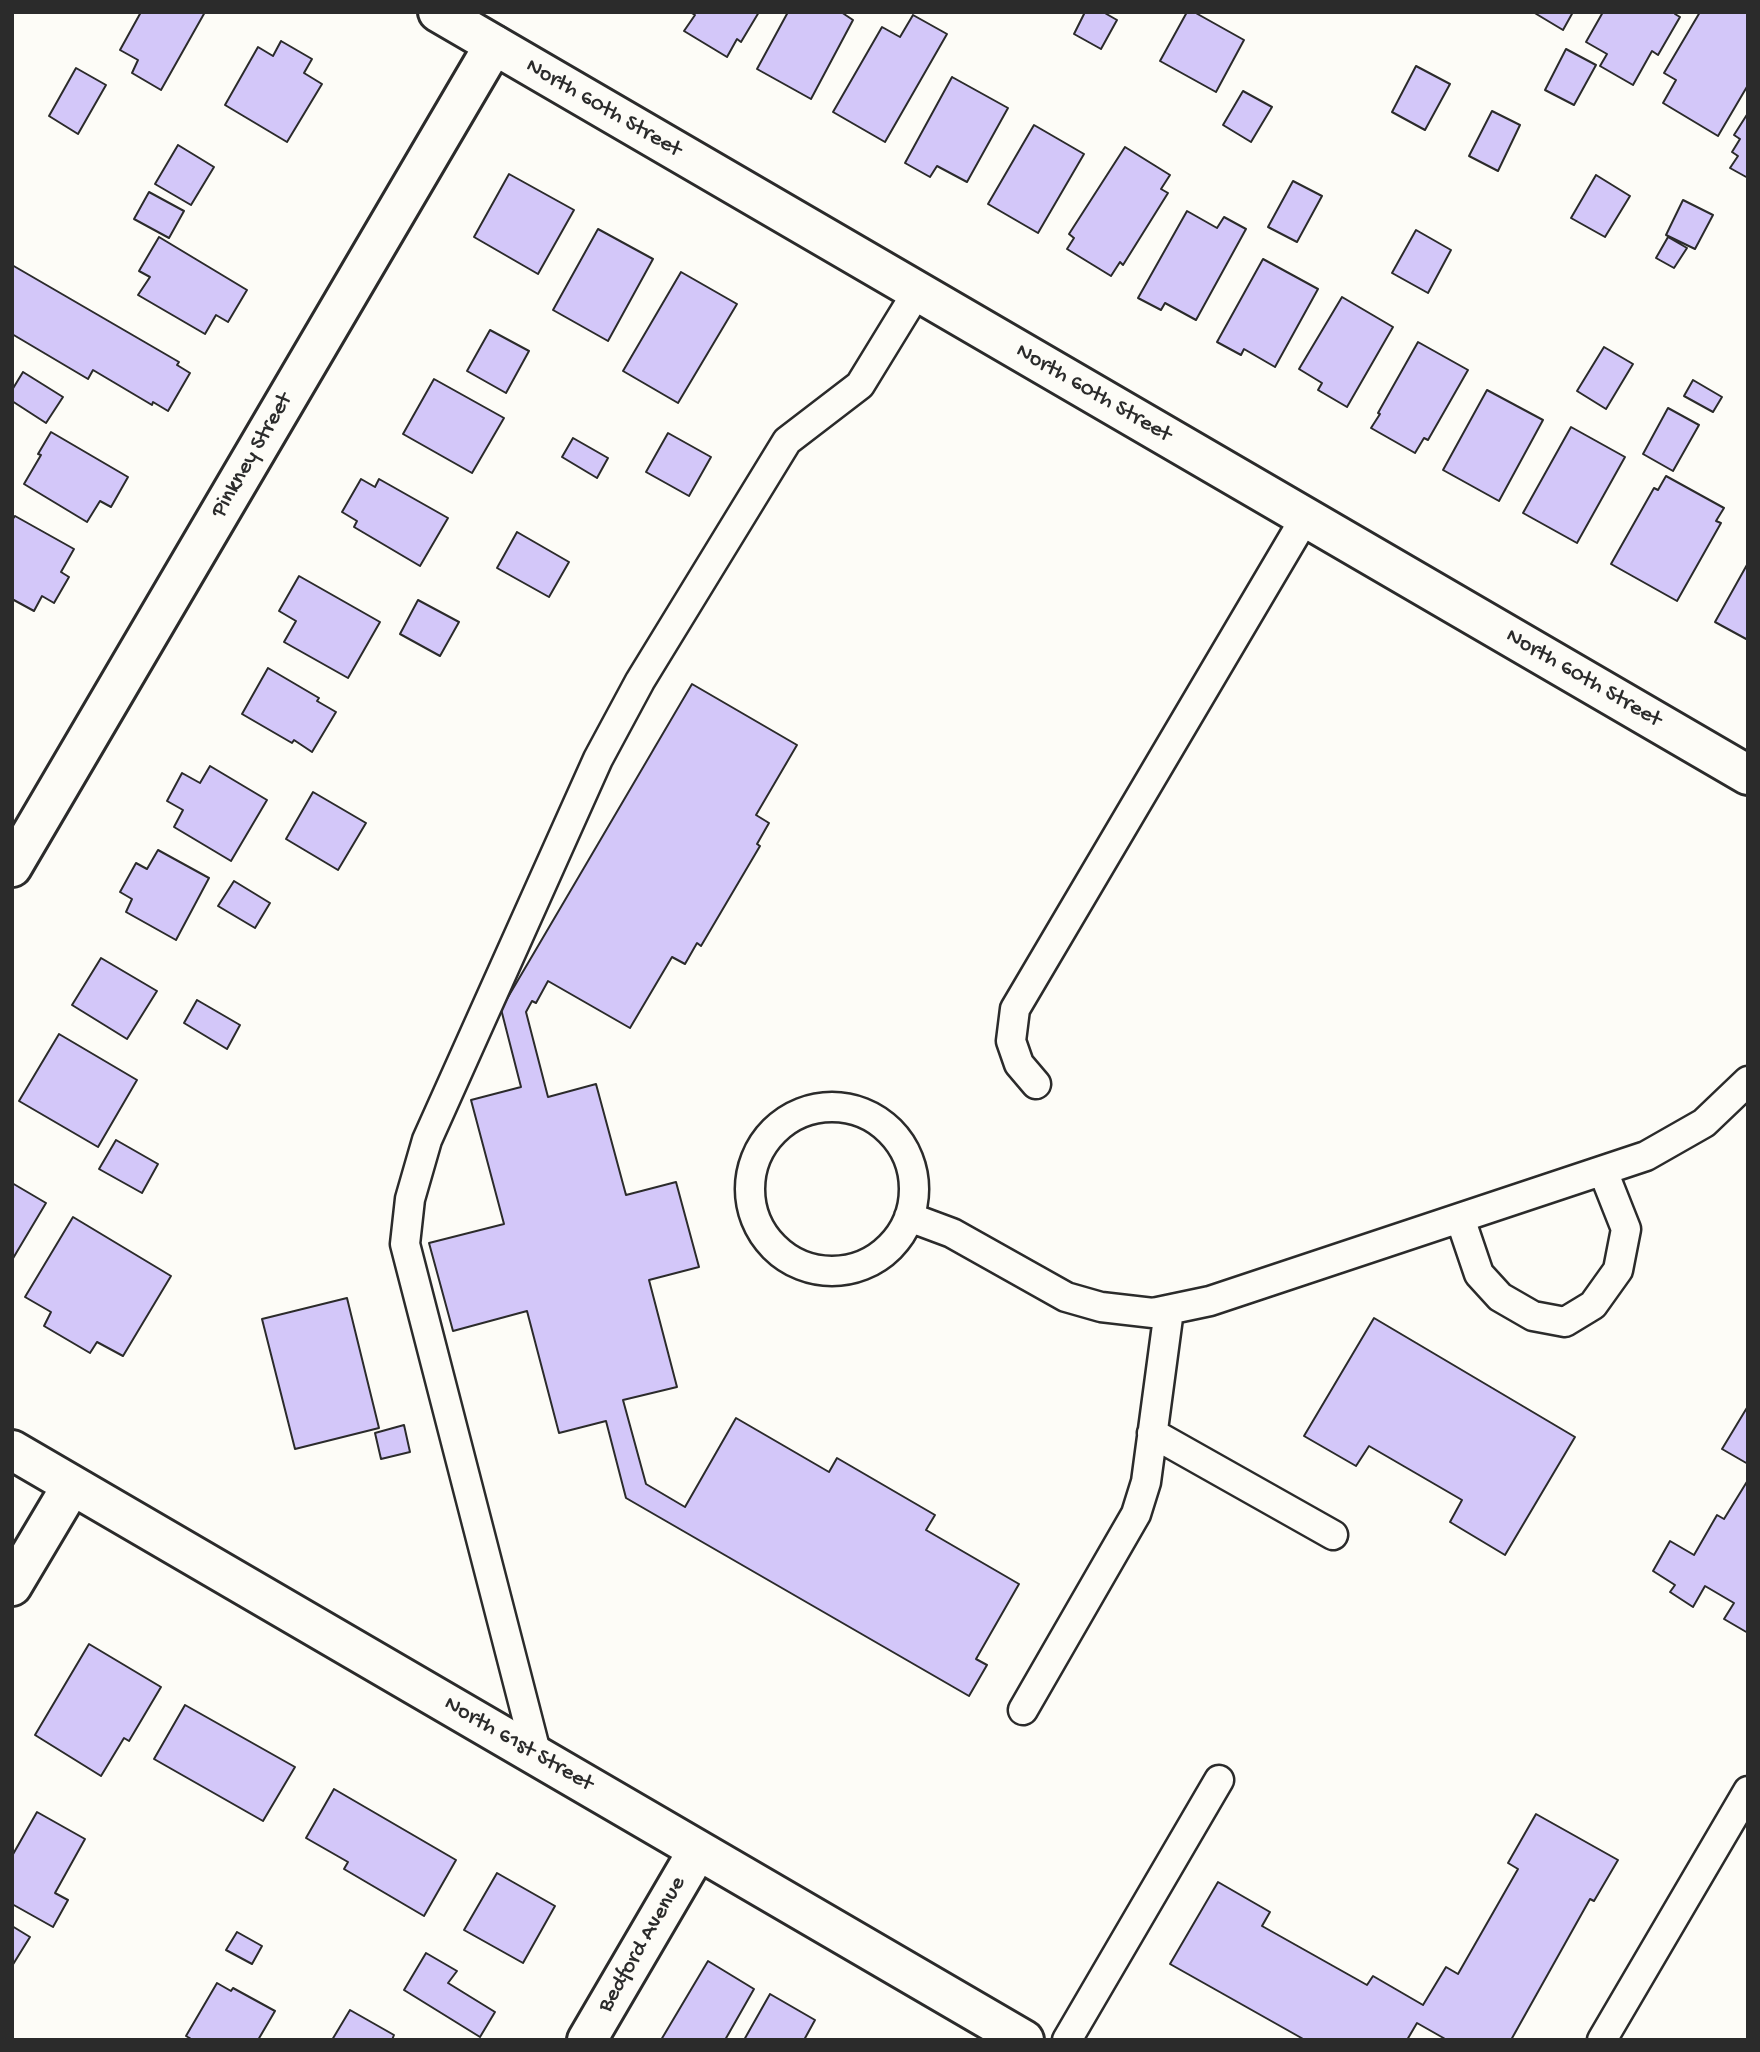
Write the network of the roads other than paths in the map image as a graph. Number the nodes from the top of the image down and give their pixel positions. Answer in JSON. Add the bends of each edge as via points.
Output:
{"nodes":[{"id":1,"x":438,"y":12,"type":"edge"},
{"id":2,"x":494,"y":45,"type":"junction"},
{"id":3,"x":917,"y":292,"type":"junction"},
{"id":4,"x":1305,"y":518,"type":"junction"},
{"id":5,"x":1748,"y":775,"type":"edge"},
{"id":6,"x":12,"y":867,"type":"edge"},
{"id":7,"x":1748,"y":1081,"type":"edge"},
{"id":8,"x":1037,"y":1084,"type":"dead end"},
{"id":9,"x":1603,"y":1171,"type":"junction"},
{"id":10,"x":909,"y":1217,"type":"junction"},
{"id":11,"x":1460,"y":1218,"type":"junction"},
{"id":12,"x":1169,"y":1310,"type":"junction"},
{"id":13,"x":1152,"y":1433,"type":"junction"},
{"id":14,"x":12,"y":1450,"type":"edge"},
{"id":15,"x":72,"y":1485,"type":"junction"},
{"id":16,"x":1333,"y":1535,"type":"dead end"},
{"id":17,"x":12,"y":1586,"type":"edge"},
{"id":18,"x":1023,"y":1710,"type":"dead end"},
{"id":19,"x":537,"y":1756,"type":"junction"},
{"id":20,"x":1219,"y":1780,"type":"dead end"},
{"id":21,"x":1748,"y":1791,"type":"edge"},
{"id":22,"x":698,"y":1850,"type":"junction"},
{"id":23,"x":587,"y":2040,"type":"edge"},
{"id":24,"x":1024,"y":2040,"type":"edge"},
{"id":25,"x":1067,"y":2040,"type":"edge"},
{"id":26,"x":1602,"y":2040,"type":"edge"}],
"edges":[{"from":1,"to":2,"type":"street","name":"North 60th Street"},
{"from":2,"to":3,"type":"street","name":"North 60th Street"},
{"from":2,"to":6,"type":"street","name":"Pinkney Street"},
{"from":3,"to":4,"type":"street","name":"North 60th Street"},
{"from":3,"to":19,"type":"lane","via":[[860,385],[787,441],[640,681],[598,759],[427,1140],[410,1199],[405,1244]]},
{"from":4,"to":5,"type":"street","name":"North 60th Street"},
{"from":4,"to":8,"type":"lane","via":[[1015,1009],[1011,1041],[1019,1064]]},
{"from":7,"to":9,"type":"lane","via":[[1703,1123],[1646,1156]]},
{"from":9,"to":11,"type":"lane"},
{"from":9,"to":11,"type":"lane","via":[[1626,1229],[1618,1270],[1593,1306],[1565,1322],[1532,1316],[1500,1297],[1479,1274]]},
{"from":10,"to":10,"type":"lane","via":[[915,1191],[911,1163],[898,1139],[879,1121],[853,1110],[826,1107],[800,1113],[777,1128],[760,1149],[752,1175],[751,1202],[759,1228],[776,1249],[798,1265],[824,1271],[851,1269],[876,1259],[897,1241]]},
{"from":10,"to":12,"type":"lane","via":[[952,1233],[1066,1297],[1101,1307],[1153,1313]]},
{"from":11,"to":12,"type":"lane","via":[[1210,1301]]},
{"from":12,"to":13,"type":"lane"},
{"from":13,"to":16,"type":"lane"},
{"from":13,"to":18,"type":"lane","via":[[1146,1482],[1136,1514]]},
{"from":14,"to":15,"type":"street","name":"North 61st Street"},
{"from":15,"to":17,"type":"street"},
{"from":15,"to":19,"type":"street","name":"North 61st Street"},
{"from":19,"to":22,"type":"street","name":"North 61st Street"},
{"from":20,"to":25,"type":"lane"},
{"from":21,"to":26,"type":"lane"},
{"from":22,"to":23,"type":"street","name":"Bedford Avenue"},
{"from":22,"to":24,"type":"street","name":"North 61st Street"}]}
